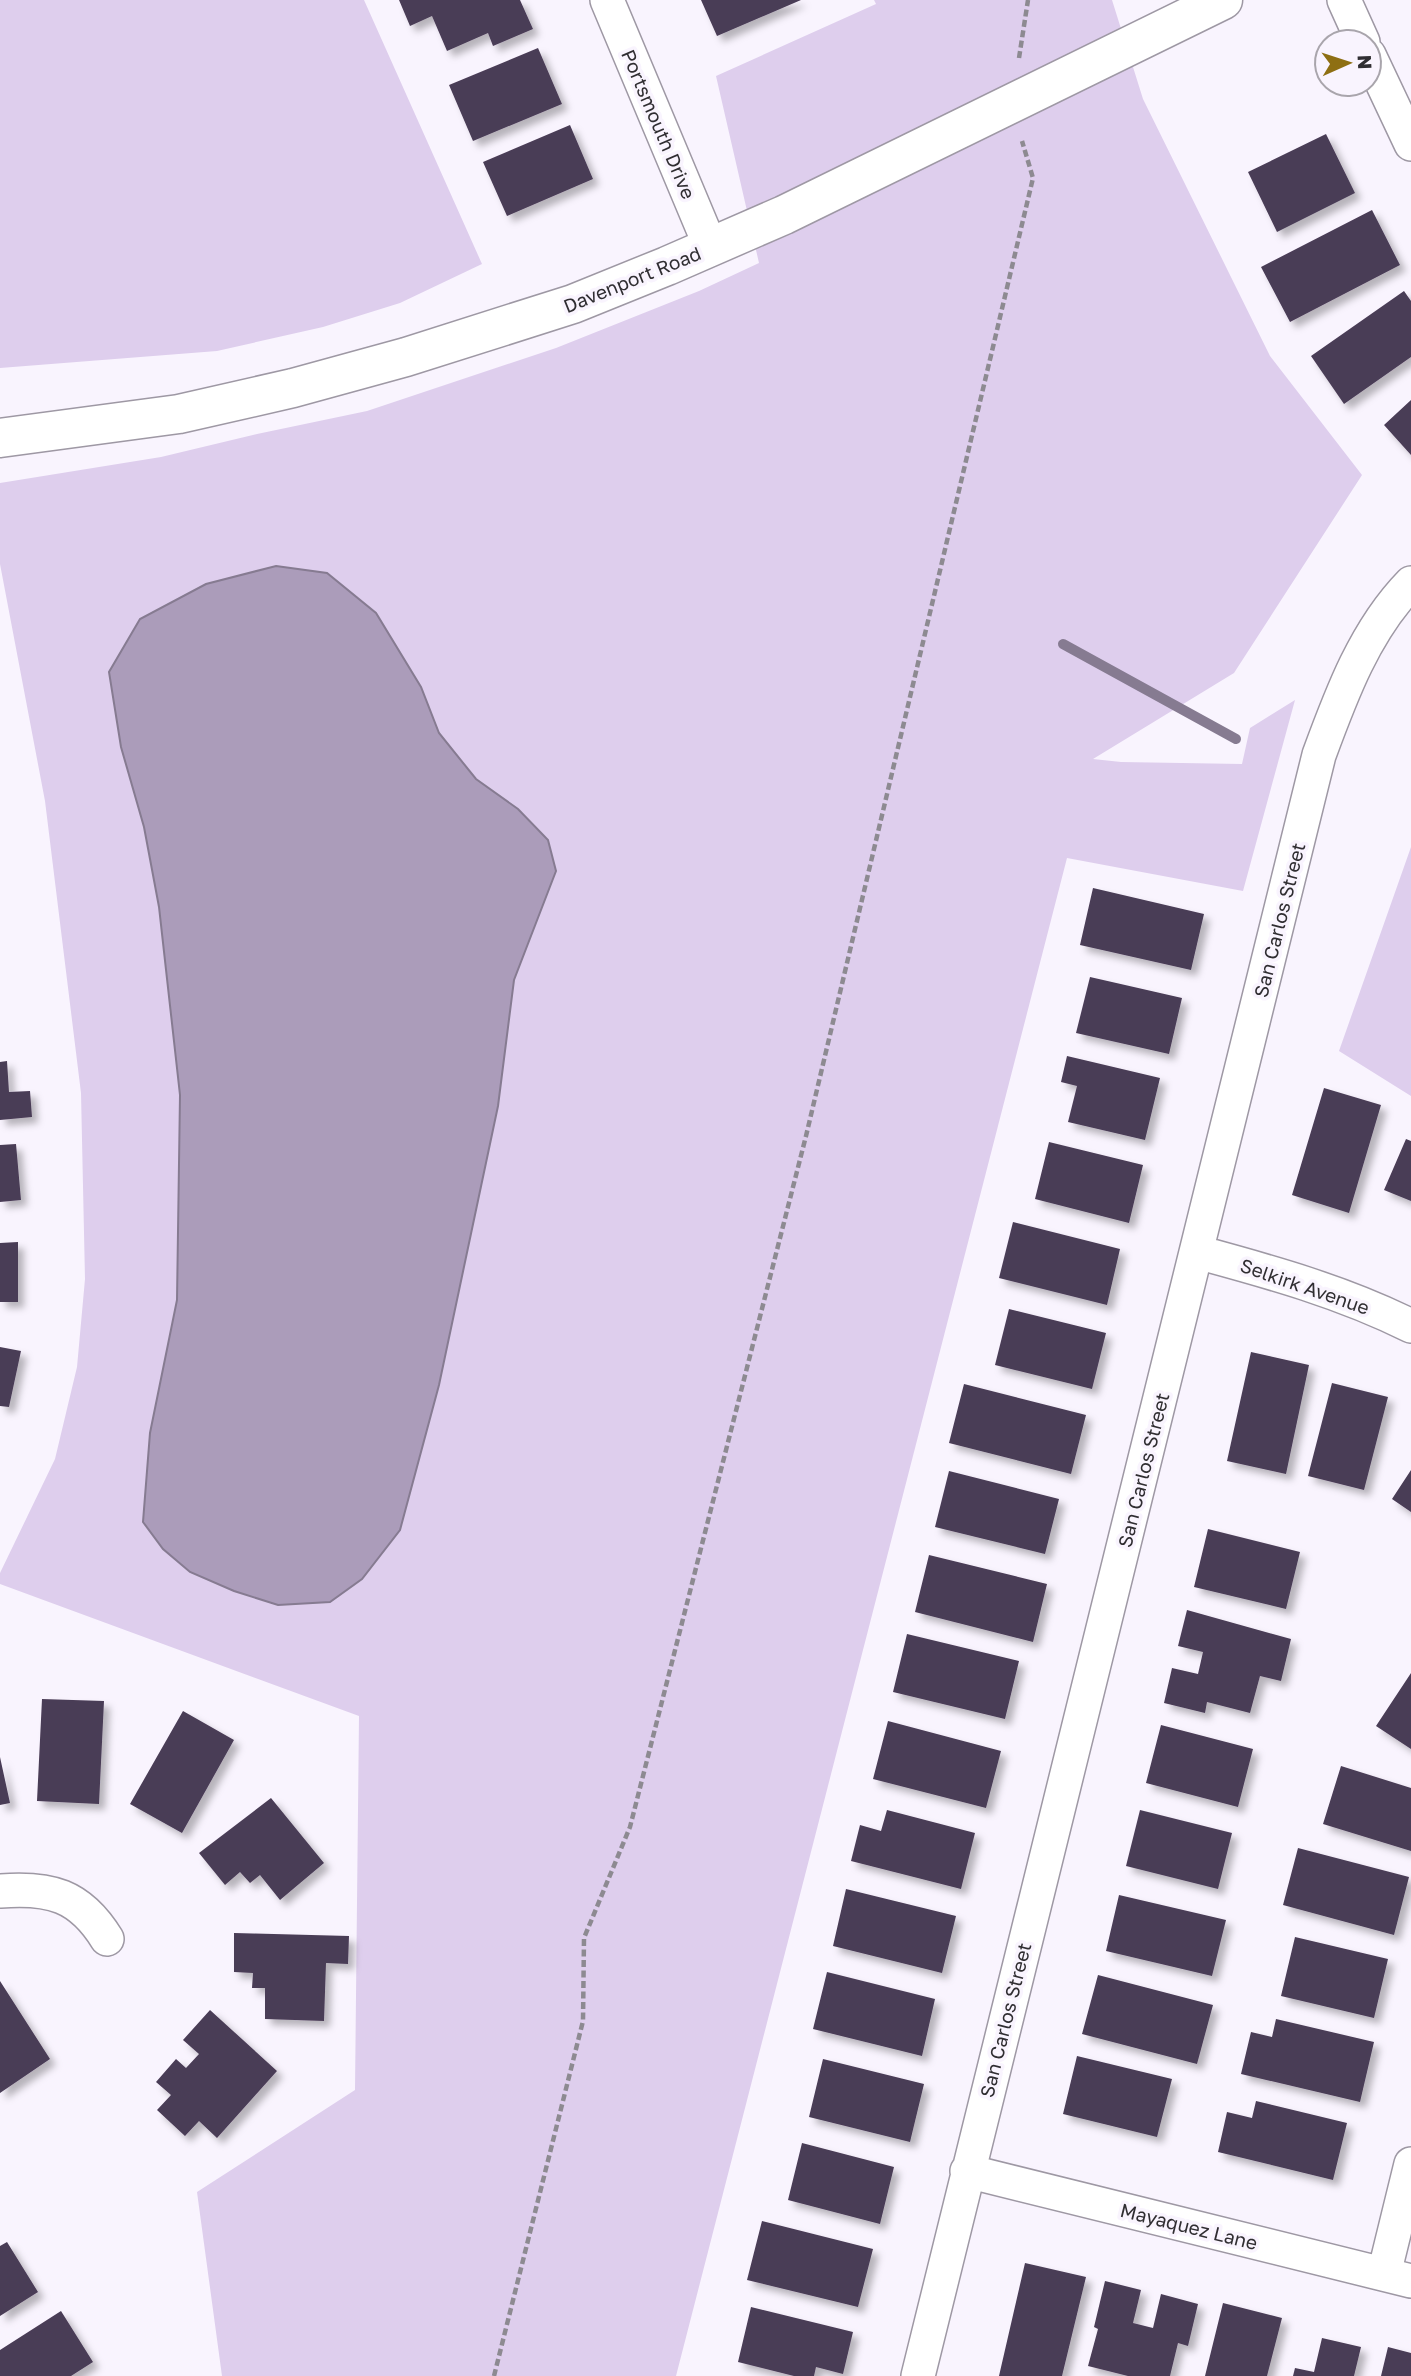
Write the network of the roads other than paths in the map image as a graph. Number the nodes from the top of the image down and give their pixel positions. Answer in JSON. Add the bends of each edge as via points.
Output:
{"nodes":[{"id":1,"x":607,"y":0,"type":"edge"},
{"id":2,"x":1223,"y":0,"type":"edge"},
{"id":3,"x":1344,"y":0,"type":"edge"},
{"id":4,"x":1357,"y":28,"type":"edge"},
{"id":5,"x":1383,"y":85,"type":"edge"},
{"id":6,"x":1411,"y":144,"type":"edge"},
{"id":7,"x":711,"y":248,"type":"junction"},
{"id":8,"x":0,"y":438,"type":"edge"},
{"id":9,"x":1411,"y":583,"type":"edge"},
{"id":10,"x":1198,"y":1252,"type":"junction"},
{"id":11,"x":1411,"y":1326,"type":"edge"},
{"id":12,"x":0,"y":1891,"type":"edge"},
{"id":13,"x":107,"y":1940,"type":"dead end"},
{"id":14,"x":1411,"y":2164,"type":"edge"},
{"id":15,"x":967,"y":2171,"type":"junction"},
{"id":16,"x":1397,"y":2277,"type":"edge"},
{"id":17,"x":918,"y":2376,"type":"edge"}],
"edges":[{"from":1,"to":7,"type":"street","name":"Portsmouth Drive"},
{"from":2,"to":7,"type":"street","name":"Davenport Road"},
{"from":3,"to":4,"type":"street"},
{"from":5,"to":6,"type":"street"},
{"from":7,"to":8,"type":"street","name":"Davenport Road","via":[[573,304],[293,388],[178,414]]},
{"from":9,"to":10,"type":"street","name":"San Carlos Street","via":[[1374,631],[1349,678],[1319,755]]},
{"from":10,"to":11,"type":"street","name":"Selkirk Avenue","via":[[1317,1286]]},
{"from":10,"to":15,"type":"street","name":"San Carlos Street"},
{"from":12,"to":13,"type":"street","via":[[57,1894],[82,1908]]},
{"from":14,"to":16,"type":"street"},
{"from":15,"to":16,"type":"street","name":"Mayaquez Lane"},
{"from":15,"to":17,"type":"street","name":"San Carlos Street"}]}
